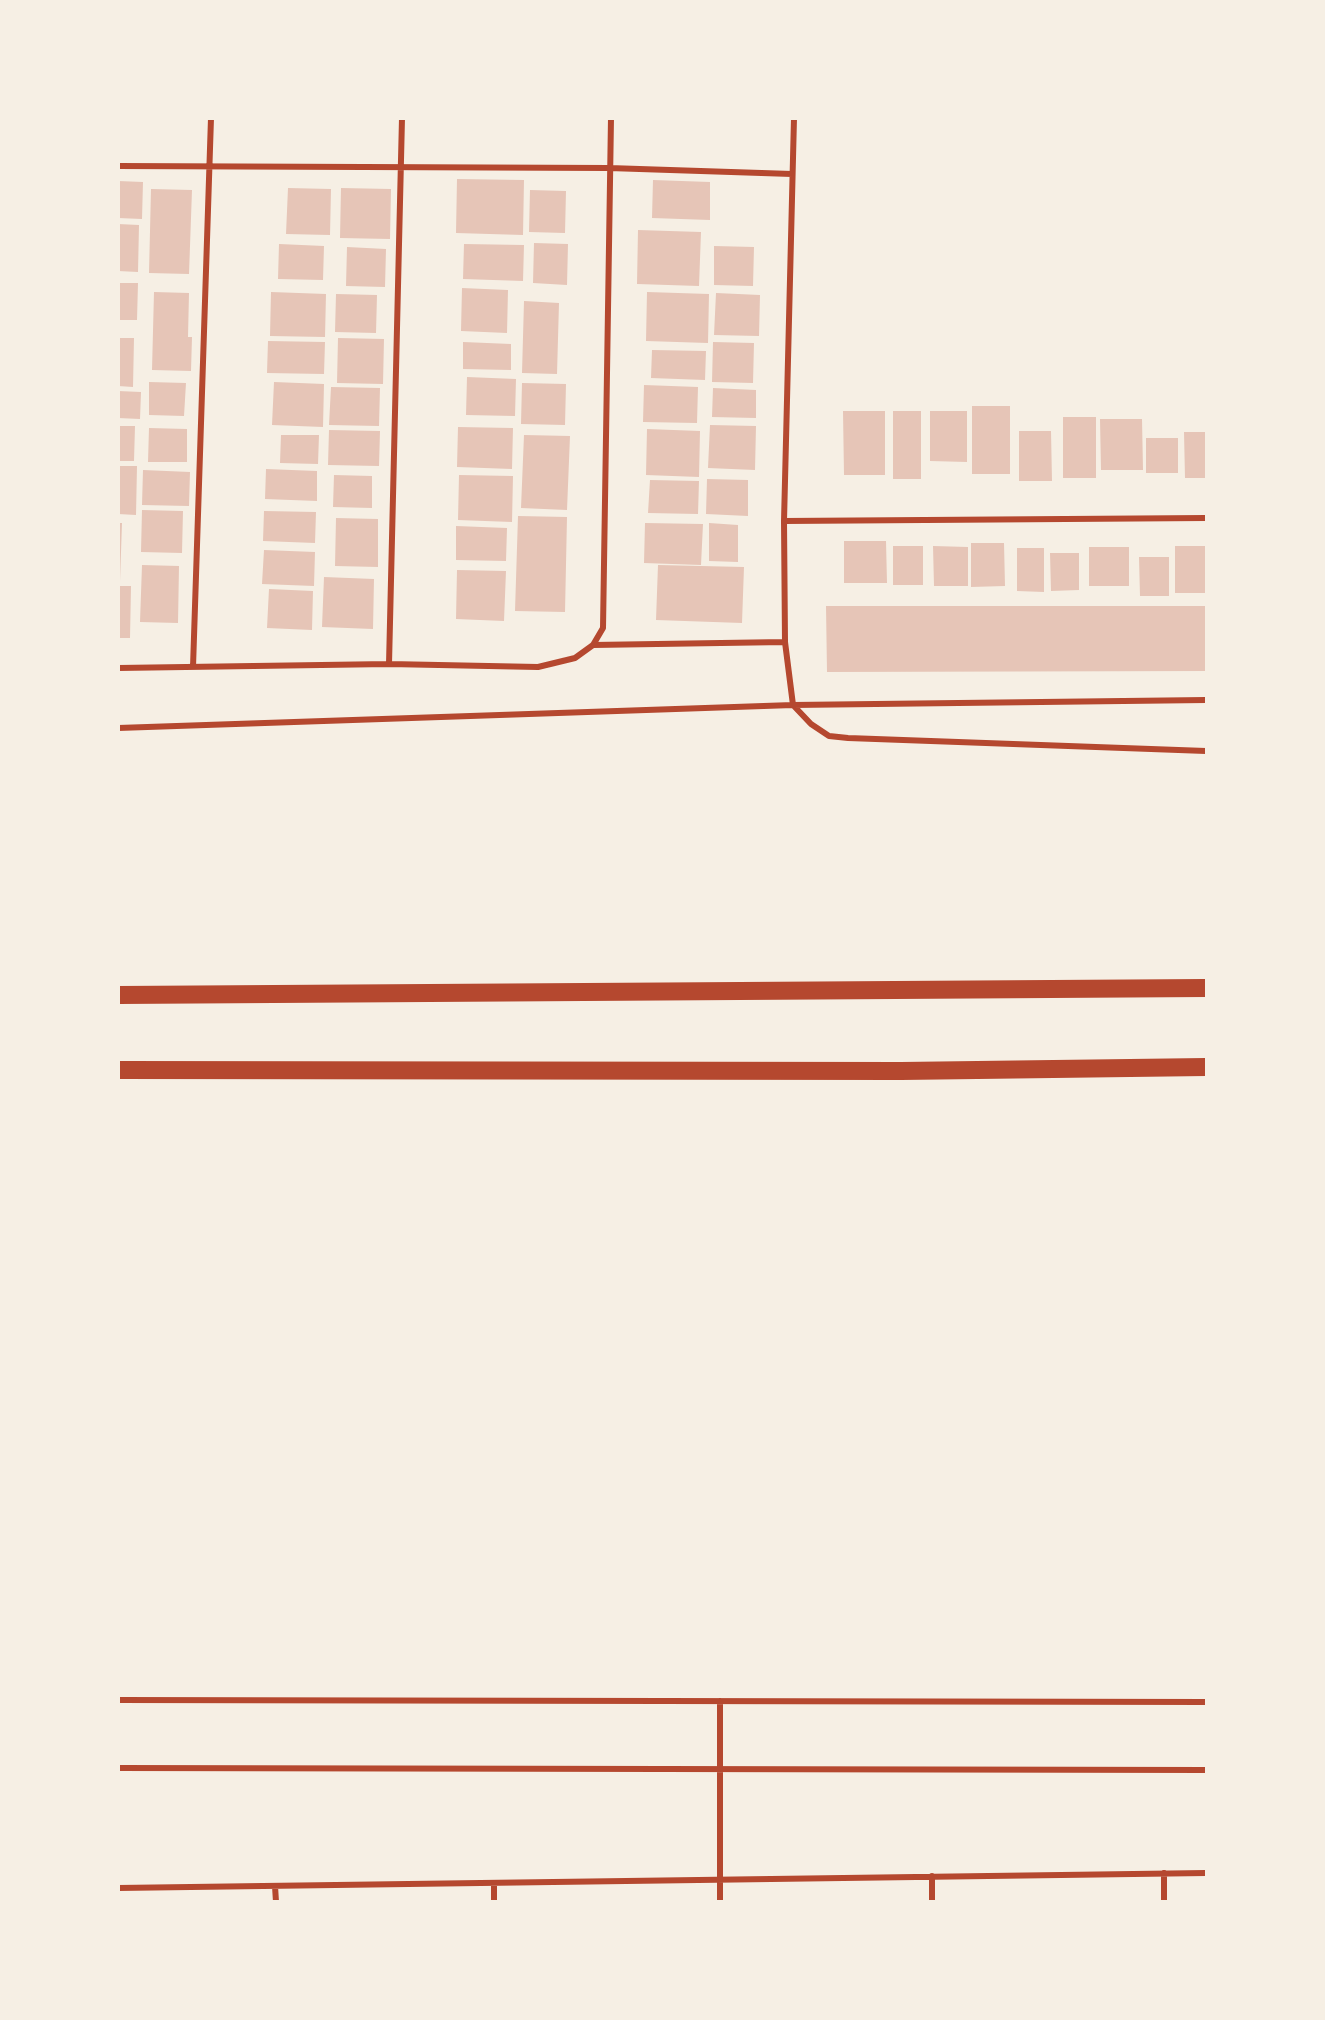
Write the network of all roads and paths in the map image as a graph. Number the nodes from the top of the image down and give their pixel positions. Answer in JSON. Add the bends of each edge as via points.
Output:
{"nodes":[{"id":1,"x":211,"y":118,"type":"edge"},
{"id":2,"x":402,"y":118,"type":"edge"},
{"id":3,"x":611,"y":118,"type":"edge"},
{"id":4,"x":794,"y":118,"type":"edge"},
{"id":5,"x":118,"y":166,"type":"edge"},
{"id":6,"x":210,"y":166,"type":"junction"},
{"id":7,"x":401,"y":167,"type":"junction"},
{"id":8,"x":609,"y":168,"type":"junction"},
{"id":9,"x":792,"y":174,"type":"junction"},
{"id":10,"x":1206,"y":518,"type":"edge"},
{"id":11,"x":784,"y":521,"type":"junction"},
{"id":12,"x":785,"y":642,"type":"junction"},
{"id":13,"x":593,"y":645,"type":"junction"},
{"id":14,"x":389,"y":664,"type":"junction"},
{"id":15,"x":193,"y":667,"type":"junction"},
{"id":16,"x":118,"y":668,"type":"edge"},
{"id":17,"x":1206,"y":700,"type":"edge"},
{"id":18,"x":793,"y":705,"type":"junction"},
{"id":19,"x":118,"y":728,"type":"edge"},
{"id":20,"x":1206,"y":751,"type":"edge"},
{"id":21,"x":1206,"y":988,"type":"edge"},
{"id":22,"x":118,"y":996,"type":"edge"},
{"id":23,"x":1206,"y":1067,"type":"edge"},
{"id":24,"x":118,"y":1070,"type":"edge"},
{"id":25,"x":118,"y":1700,"type":"edge"},
{"id":26,"x":720,"y":1701,"type":"junction"},
{"id":27,"x":1206,"y":1702,"type":"edge"},
{"id":28,"x":118,"y":1768,"type":"edge"},
{"id":29,"x":720,"y":1769,"type":"junction"},
{"id":30,"x":1206,"y":1770,"type":"edge"},
{"id":31,"x":1206,"y":1873,"type":"edge"},
{"id":32,"x":1164,"y":1874,"type":"junction"},
{"id":33,"x":932,"y":1876,"type":"junction"},
{"id":34,"x":720,"y":1880,"type":"junction"},
{"id":35,"x":494,"y":1883,"type":"junction"},
{"id":36,"x":275,"y":1886,"type":"junction"},
{"id":37,"x":118,"y":1888,"type":"edge"},
{"id":38,"x":276,"y":1902,"type":"edge"},
{"id":39,"x":494,"y":1902,"type":"edge"},
{"id":40,"x":720,"y":1902,"type":"edge"},
{"id":41,"x":932,"y":1902,"type":"edge"},
{"id":42,"x":1164,"y":1902,"type":"edge"}],
"edges":[{"from":1,"to":6,"type":"street"},
{"from":2,"to":7,"type":"street"},
{"from":3,"to":8,"type":"street"},
{"from":4,"to":9,"type":"street"},
{"from":5,"to":6,"type":"street"},
{"from":6,"to":7,"type":"street"},
{"from":6,"to":15,"type":"street"},
{"from":7,"to":8,"type":"street"},
{"from":7,"to":14,"type":"street"},
{"from":8,"to":9,"type":"street"},
{"from":8,"to":13,"type":"street","via":[[603,628]]},
{"from":9,"to":11,"type":"street"},
{"from":10,"to":11,"type":"street"},
{"from":11,"to":12,"type":"street"},
{"from":12,"to":13,"type":"street"},
{"from":12,"to":18,"type":"street"},
{"from":13,"to":14,"type":"street","via":[[575,658],[538,667]]},
{"from":14,"to":15,"type":"street"},
{"from":15,"to":16,"type":"street"},
{"from":17,"to":18,"type":"street"},
{"from":18,"to":19,"type":"street"},
{"from":18,"to":20,"type":"street","via":[[811,724],[830,736]]},
{"from":21,"to":22,"type":"highway"},
{"from":23,"to":24,"type":"highway","via":[[901,1071]]},
{"from":25,"to":26,"type":"street"},
{"from":26,"to":27,"type":"street"},
{"from":26,"to":29,"type":"street"},
{"from":28,"to":29,"type":"street"},
{"from":29,"to":30,"type":"street"},
{"from":29,"to":34,"type":"street"},
{"from":31,"to":32,"type":"street"},
{"from":32,"to":33,"type":"street"},
{"from":32,"to":42,"type":"street"},
{"from":33,"to":34,"type":"street"},
{"from":33,"to":41,"type":"street"},
{"from":34,"to":35,"type":"street"},
{"from":34,"to":40,"type":"street"},
{"from":35,"to":36,"type":"street"},
{"from":35,"to":39,"type":"street"},
{"from":36,"to":37,"type":"street"},
{"from":36,"to":38,"type":"street"}]}
